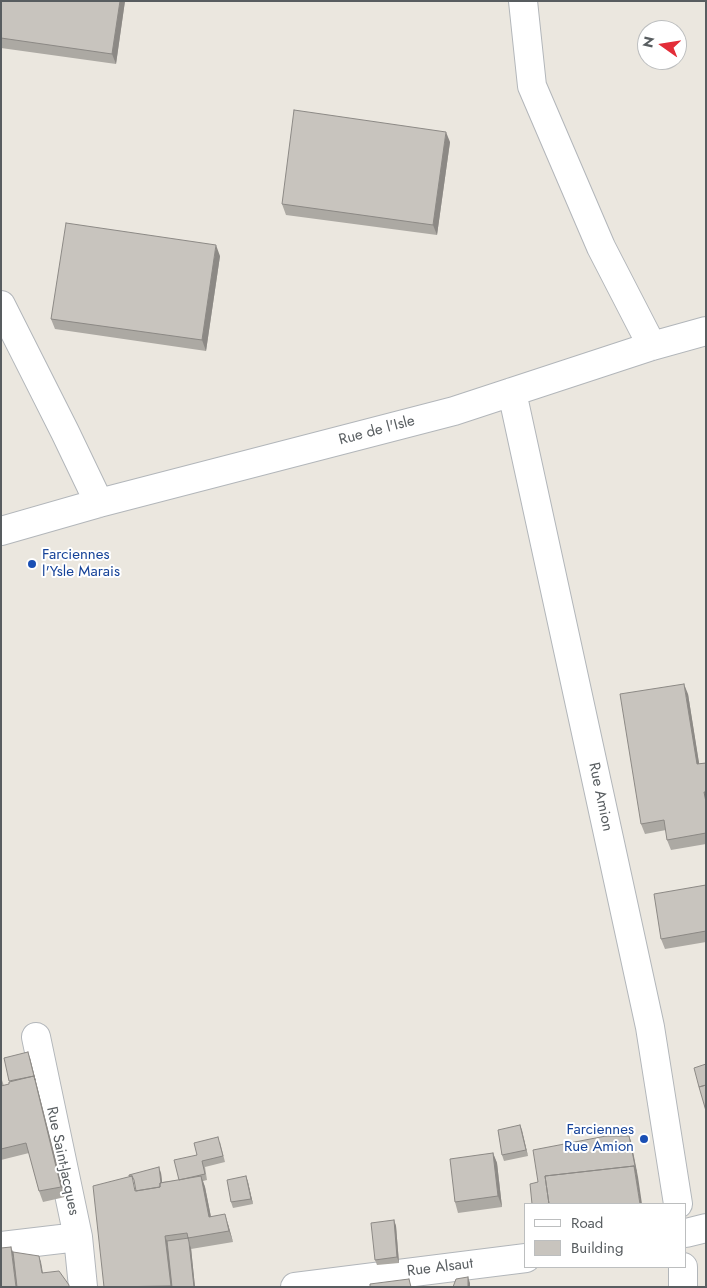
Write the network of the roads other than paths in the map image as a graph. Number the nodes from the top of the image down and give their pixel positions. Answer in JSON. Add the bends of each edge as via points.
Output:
{"nodes":[{"id":1,"x":523,"y":1,"type":"edge"},
{"id":2,"x":1,"y":305,"type":"edge"},
{"id":3,"x":706,"y":331,"type":"edge"},
{"id":4,"x":652,"y":346,"type":"junction"},
{"id":5,"x":512,"y":392,"type":"junction"},
{"id":6,"x":98,"y":503,"type":"junction"},
{"id":7,"x":1,"y":532,"type":"edge"},
{"id":8,"x":36,"y":1037,"type":"dead end"},
{"id":9,"x":678,"y":1203,"type":"edge"},
{"id":10,"x":706,"y":1228,"type":"edge"},
{"id":11,"x":687,"y":1233,"type":"edge"},
{"id":12,"x":78,"y":1237,"type":"junction"},
{"id":13,"x":1,"y":1246,"type":"edge"},
{"id":14,"x":524,"y":1258,"type":"edge"},
{"id":15,"x":683,"y":1268,"type":"edge"},
{"id":16,"x":83,"y":1287,"type":"edge"},
{"id":17,"x":295,"y":1287,"type":"edge"},
{"id":18,"x":683,"y":1287,"type":"edge"}],
"edges":[{"from":1,"to":4,"type":"street","via":[[532,86],[601,247]]},
{"from":2,"to":6,"type":"street"},
{"from":3,"to":4,"type":"street","name":"Rue de l'Isle"},
{"from":4,"to":5,"type":"street","name":"Rue de l'Isle"},
{"from":5,"to":6,"type":"street","name":"Rue de l'Isle","via":[[454,411]]},
{"from":5,"to":9,"type":"street","name":"Rue Amion","via":[[650,1027]]},
{"from":6,"to":7,"type":"street","name":"Rue de l'Isle"},
{"from":8,"to":12,"type":"street","name":"Rue Saint-Jacques"},
{"from":10,"to":11,"type":"street"},
{"from":12,"to":13,"type":"street"},
{"from":12,"to":16,"type":"street","name":"Rue Saint-Jacques"},
{"from":14,"to":17,"type":"street","name":"Rue Alsaut"},
{"from":15,"to":18,"type":"street"}]}
